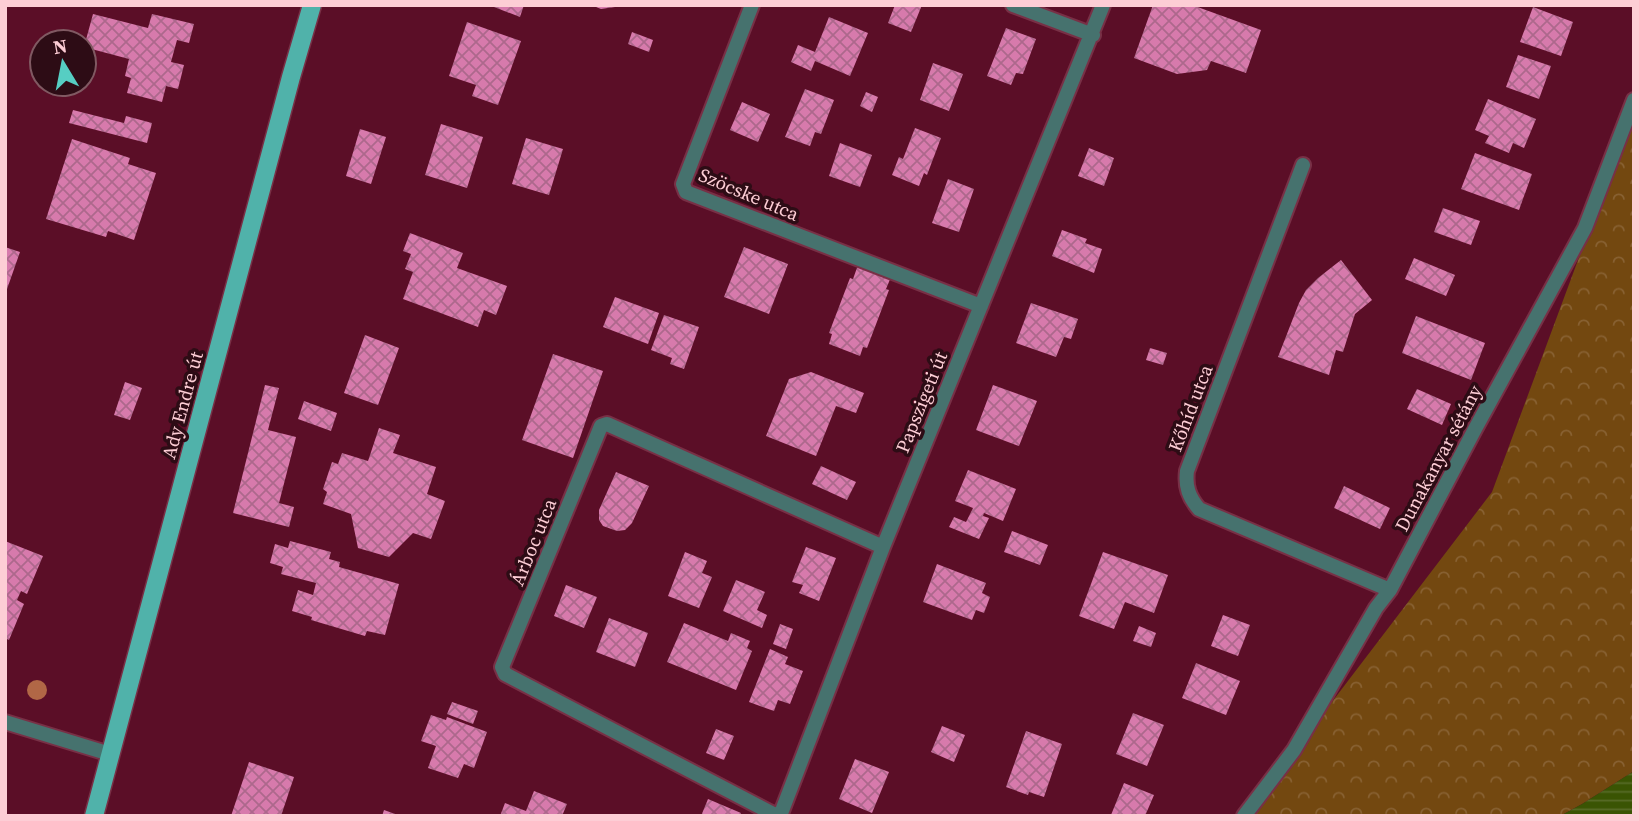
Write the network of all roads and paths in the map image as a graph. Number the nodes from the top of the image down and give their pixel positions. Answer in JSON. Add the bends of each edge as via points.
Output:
{"nodes":[{"id":1,"x":312,"y":5,"type":"edge"},
{"id":2,"x":752,"y":5,"type":"edge"},
{"id":3,"x":1013,"y":5,"type":"edge"},
{"id":4,"x":1103,"y":5,"type":"edge"},
{"id":5,"x":1093,"y":35,"type":"junction"},
{"id":6,"x":1634,"y":100,"type":"edge"},
{"id":7,"x":1303,"y":165,"type":"dead end"},
{"id":8,"x":981,"y":306,"type":"junction"},
{"id":9,"x":883,"y":547,"type":"junction"},
{"id":10,"x":1390,"y":590,"type":"junction"},
{"id":11,"x":5,"y":722,"type":"edge"},
{"id":12,"x":110,"y":754,"type":"junction"},
{"id":13,"x":94,"y":816,"type":"edge"},
{"id":14,"x":778,"y":816,"type":"edge"},
{"id":15,"x":1244,"y":816,"type":"edge"}],
"edges":[{"from":1,"to":12,"type":"main road","name":"Ady Endre út"},
{"from":2,"to":8,"type":"street","name":"Szöcske utca","via":[[683,184],[686,192]]},
{"from":3,"to":5,"type":"street"},
{"from":4,"to":5,"type":"street","name":"Papszigeti út"},
{"from":5,"to":8,"type":"street","name":"Papszigeti út"},
{"from":6,"to":10,"type":"street","name":"Dunakanyar sétány","via":[[1585,228]]},
{"from":7,"to":10,"type":"street","name":"Kőhíd utca","via":[[1187,471],[1187,490],[1199,509]]},
{"from":8,"to":9,"type":"street","name":"Papszigeti út"},
{"from":9,"to":14,"type":"street","name":"Papszigeti út"},
{"from":9,"to":14,"type":"street","name":"Árboc utca","via":[[607,424],[601,426],[502,667],[505,674]]},
{"from":10,"to":15,"type":"street","name":"Dunakanyar sétány","via":[[1294,750]]},
{"from":11,"to":12,"type":"street"},
{"from":12,"to":13,"type":"main road","name":"Ady Endre út"}]}
